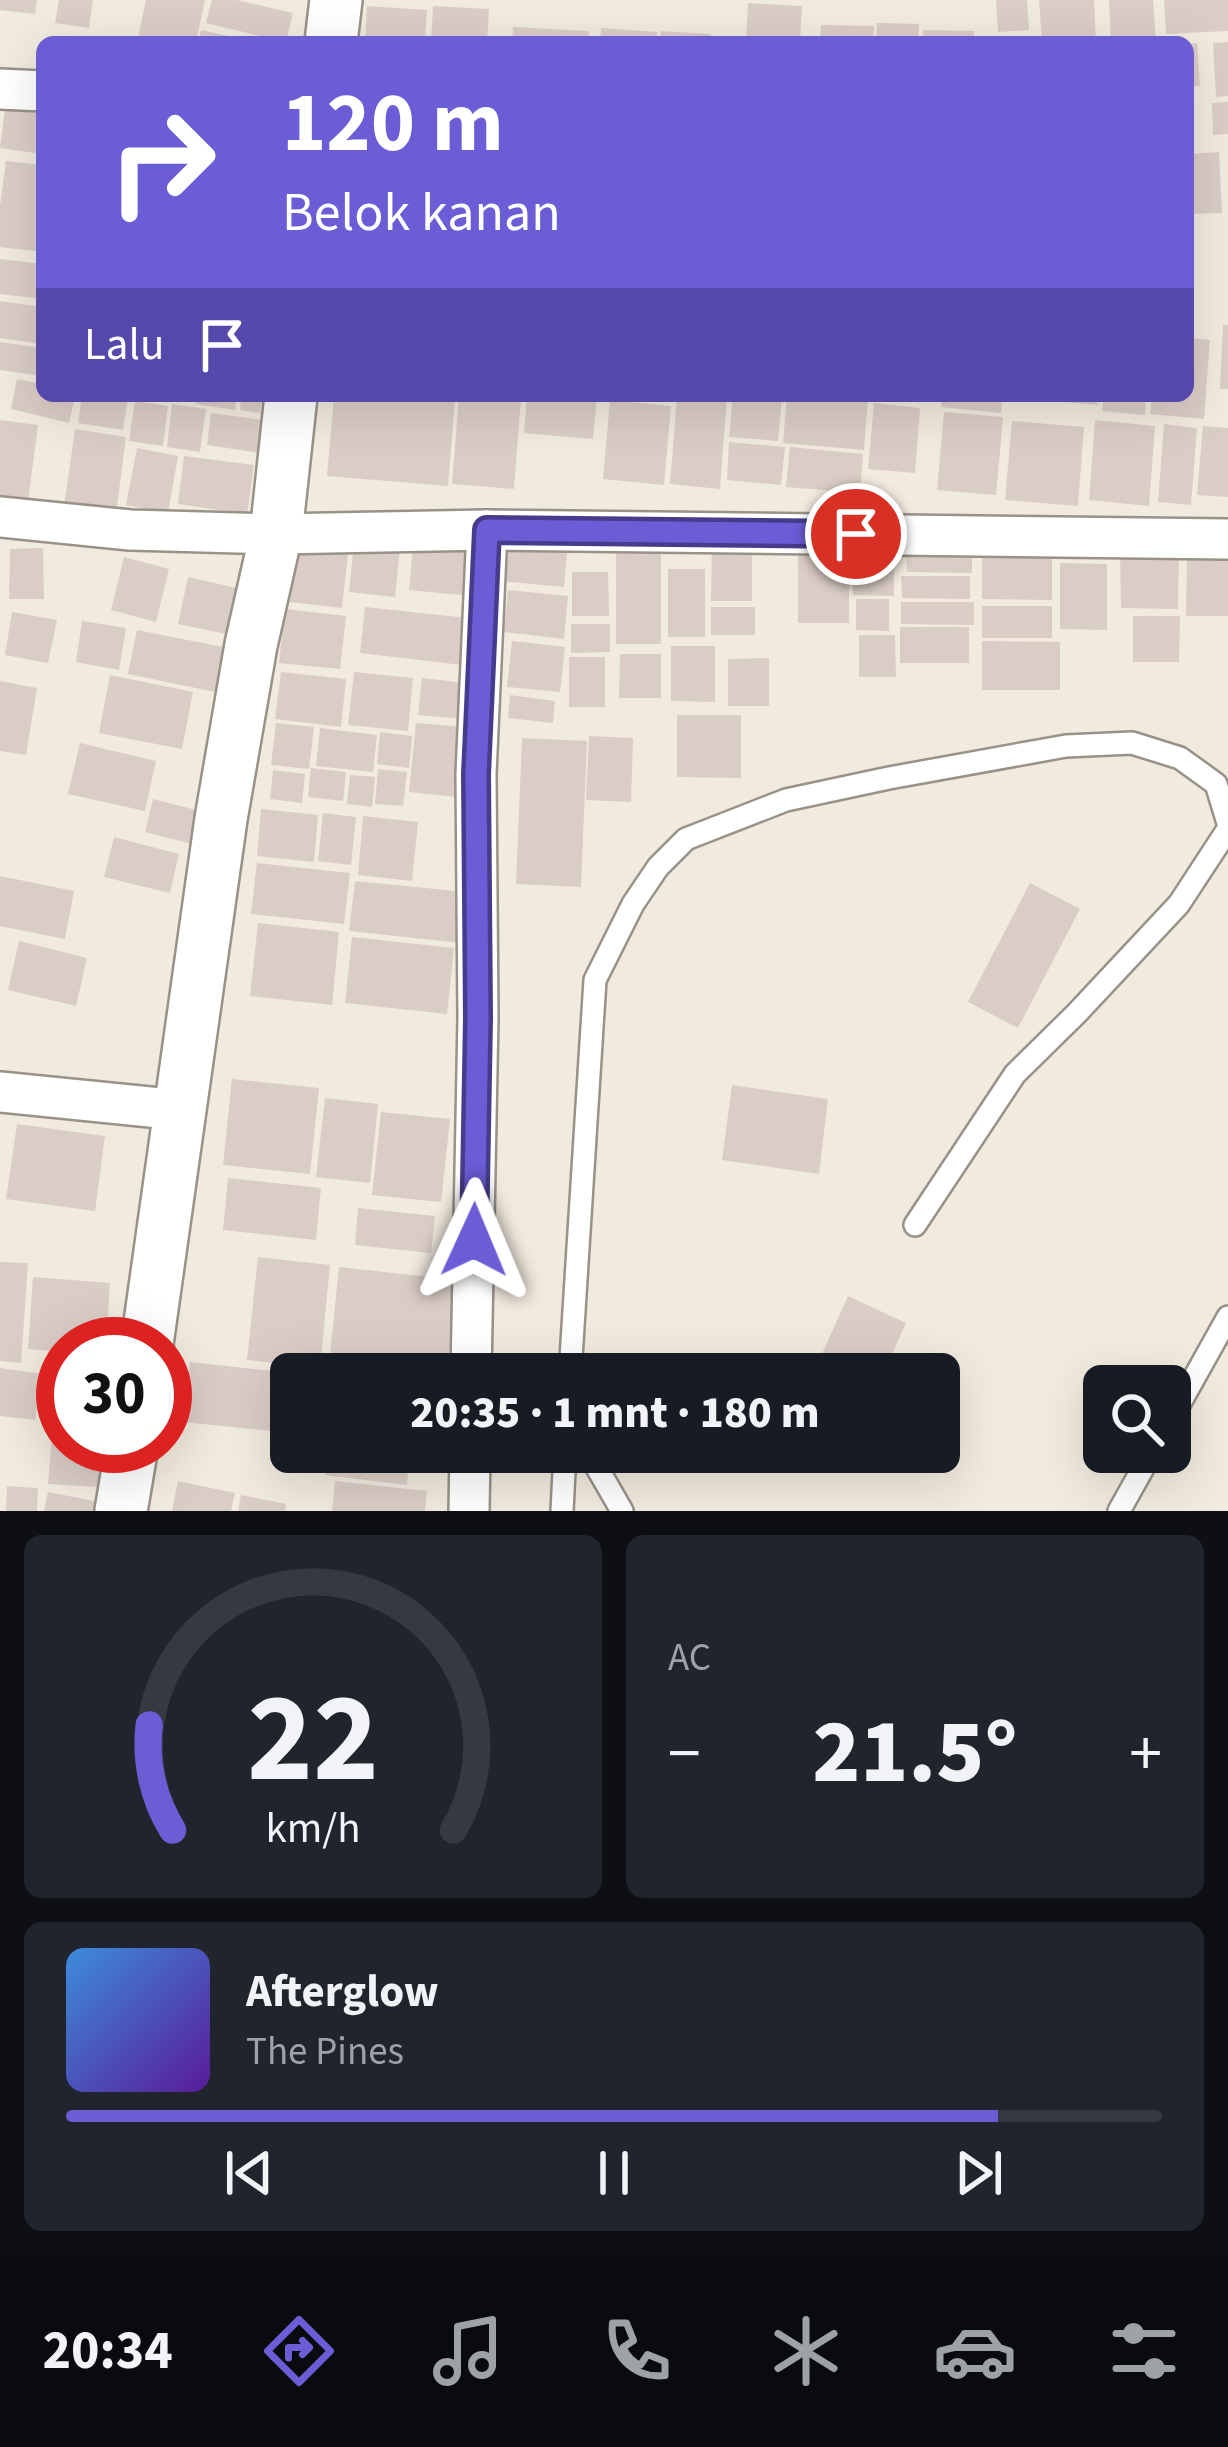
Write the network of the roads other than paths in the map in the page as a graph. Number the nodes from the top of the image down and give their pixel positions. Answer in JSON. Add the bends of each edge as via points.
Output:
{"nodes":[{"id":1,"x":336,"y":0,"type":"edge"},
{"id":2,"x":332,"y":36,"type":"edge"},
{"id":3,"x":0,"y":89,"type":"edge"},
{"id":4,"x":36,"y":91,"type":"edge"},
{"id":5,"x":290,"y":402,"type":"edge"},
{"id":6,"x":0,"y":517,"type":"edge"},
{"id":7,"x":487,"y":530,"type":"junction"},
{"id":8,"x":276,"y":535,"type":"junction"},
{"id":9,"x":1228,"y":538,"type":"edge"},
{"id":10,"x":1222,"y":776,"type":"edge"},
{"id":11,"x":1228,"y":826,"type":"edge"},
{"id":12,"x":0,"y":1093,"type":"edge"},
{"id":13,"x":180,"y":1110,"type":"junction"},
{"id":14,"x":915,"y":1225,"type":"dead end"},
{"id":15,"x":151,"y":1317,"type":"edge"},
{"id":16,"x":1228,"y":1317,"type":"edge"},
{"id":17,"x":471,"y":1353,"type":"edge"},
{"id":18,"x":570,"y":1353,"type":"edge"},
{"id":19,"x":1191,"y":1383,"type":"edge"},
{"id":20,"x":128,"y":1473,"type":"edge"},
{"id":21,"x":470,"y":1473,"type":"edge"},
{"id":22,"x":564,"y":1473,"type":"edge"},
{"id":23,"x":600,"y":1473,"type":"edge"},
{"id":24,"x":1141,"y":1473,"type":"edge"},
{"id":25,"x":121,"y":1511,"type":"edge"},
{"id":26,"x":469,"y":1511,"type":"edge"},
{"id":27,"x":562,"y":1511,"type":"edge"},
{"id":28,"x":622,"y":1511,"type":"edge"},
{"id":29,"x":1120,"y":1511,"type":"edge"}],
"edges":[{"from":1,"to":2,"type":"street"},
{"from":3,"to":4,"type":"street"},
{"from":5,"to":8,"type":"street"},
{"from":6,"to":8,"type":"street"},
{"from":7,"to":8,"type":"street"},
{"from":7,"to":9,"type":"street"},
{"from":7,"to":17,"type":"street","via":[[476,774]]},
{"from":8,"to":13,"type":"street","via":[[221,819]]},
{"from":10,"to":11,"type":"lane"},
{"from":10,"to":18,"type":"lane","via":[[1132,743],[1066,746],[786,800],[686,839],[632,904],[596,980]]},
{"from":11,"to":14,"type":"lane","via":[[1180,904],[1015,1075]]},
{"from":12,"to":13,"type":"street"},
{"from":13,"to":15,"type":"street"},
{"from":16,"to":19,"type":"lane"},
{"from":20,"to":25,"type":"street"},
{"from":21,"to":26,"type":"street"},
{"from":22,"to":27,"type":"lane"},
{"from":23,"to":28,"type":"lane"},
{"from":24,"to":29,"type":"lane"}]}
